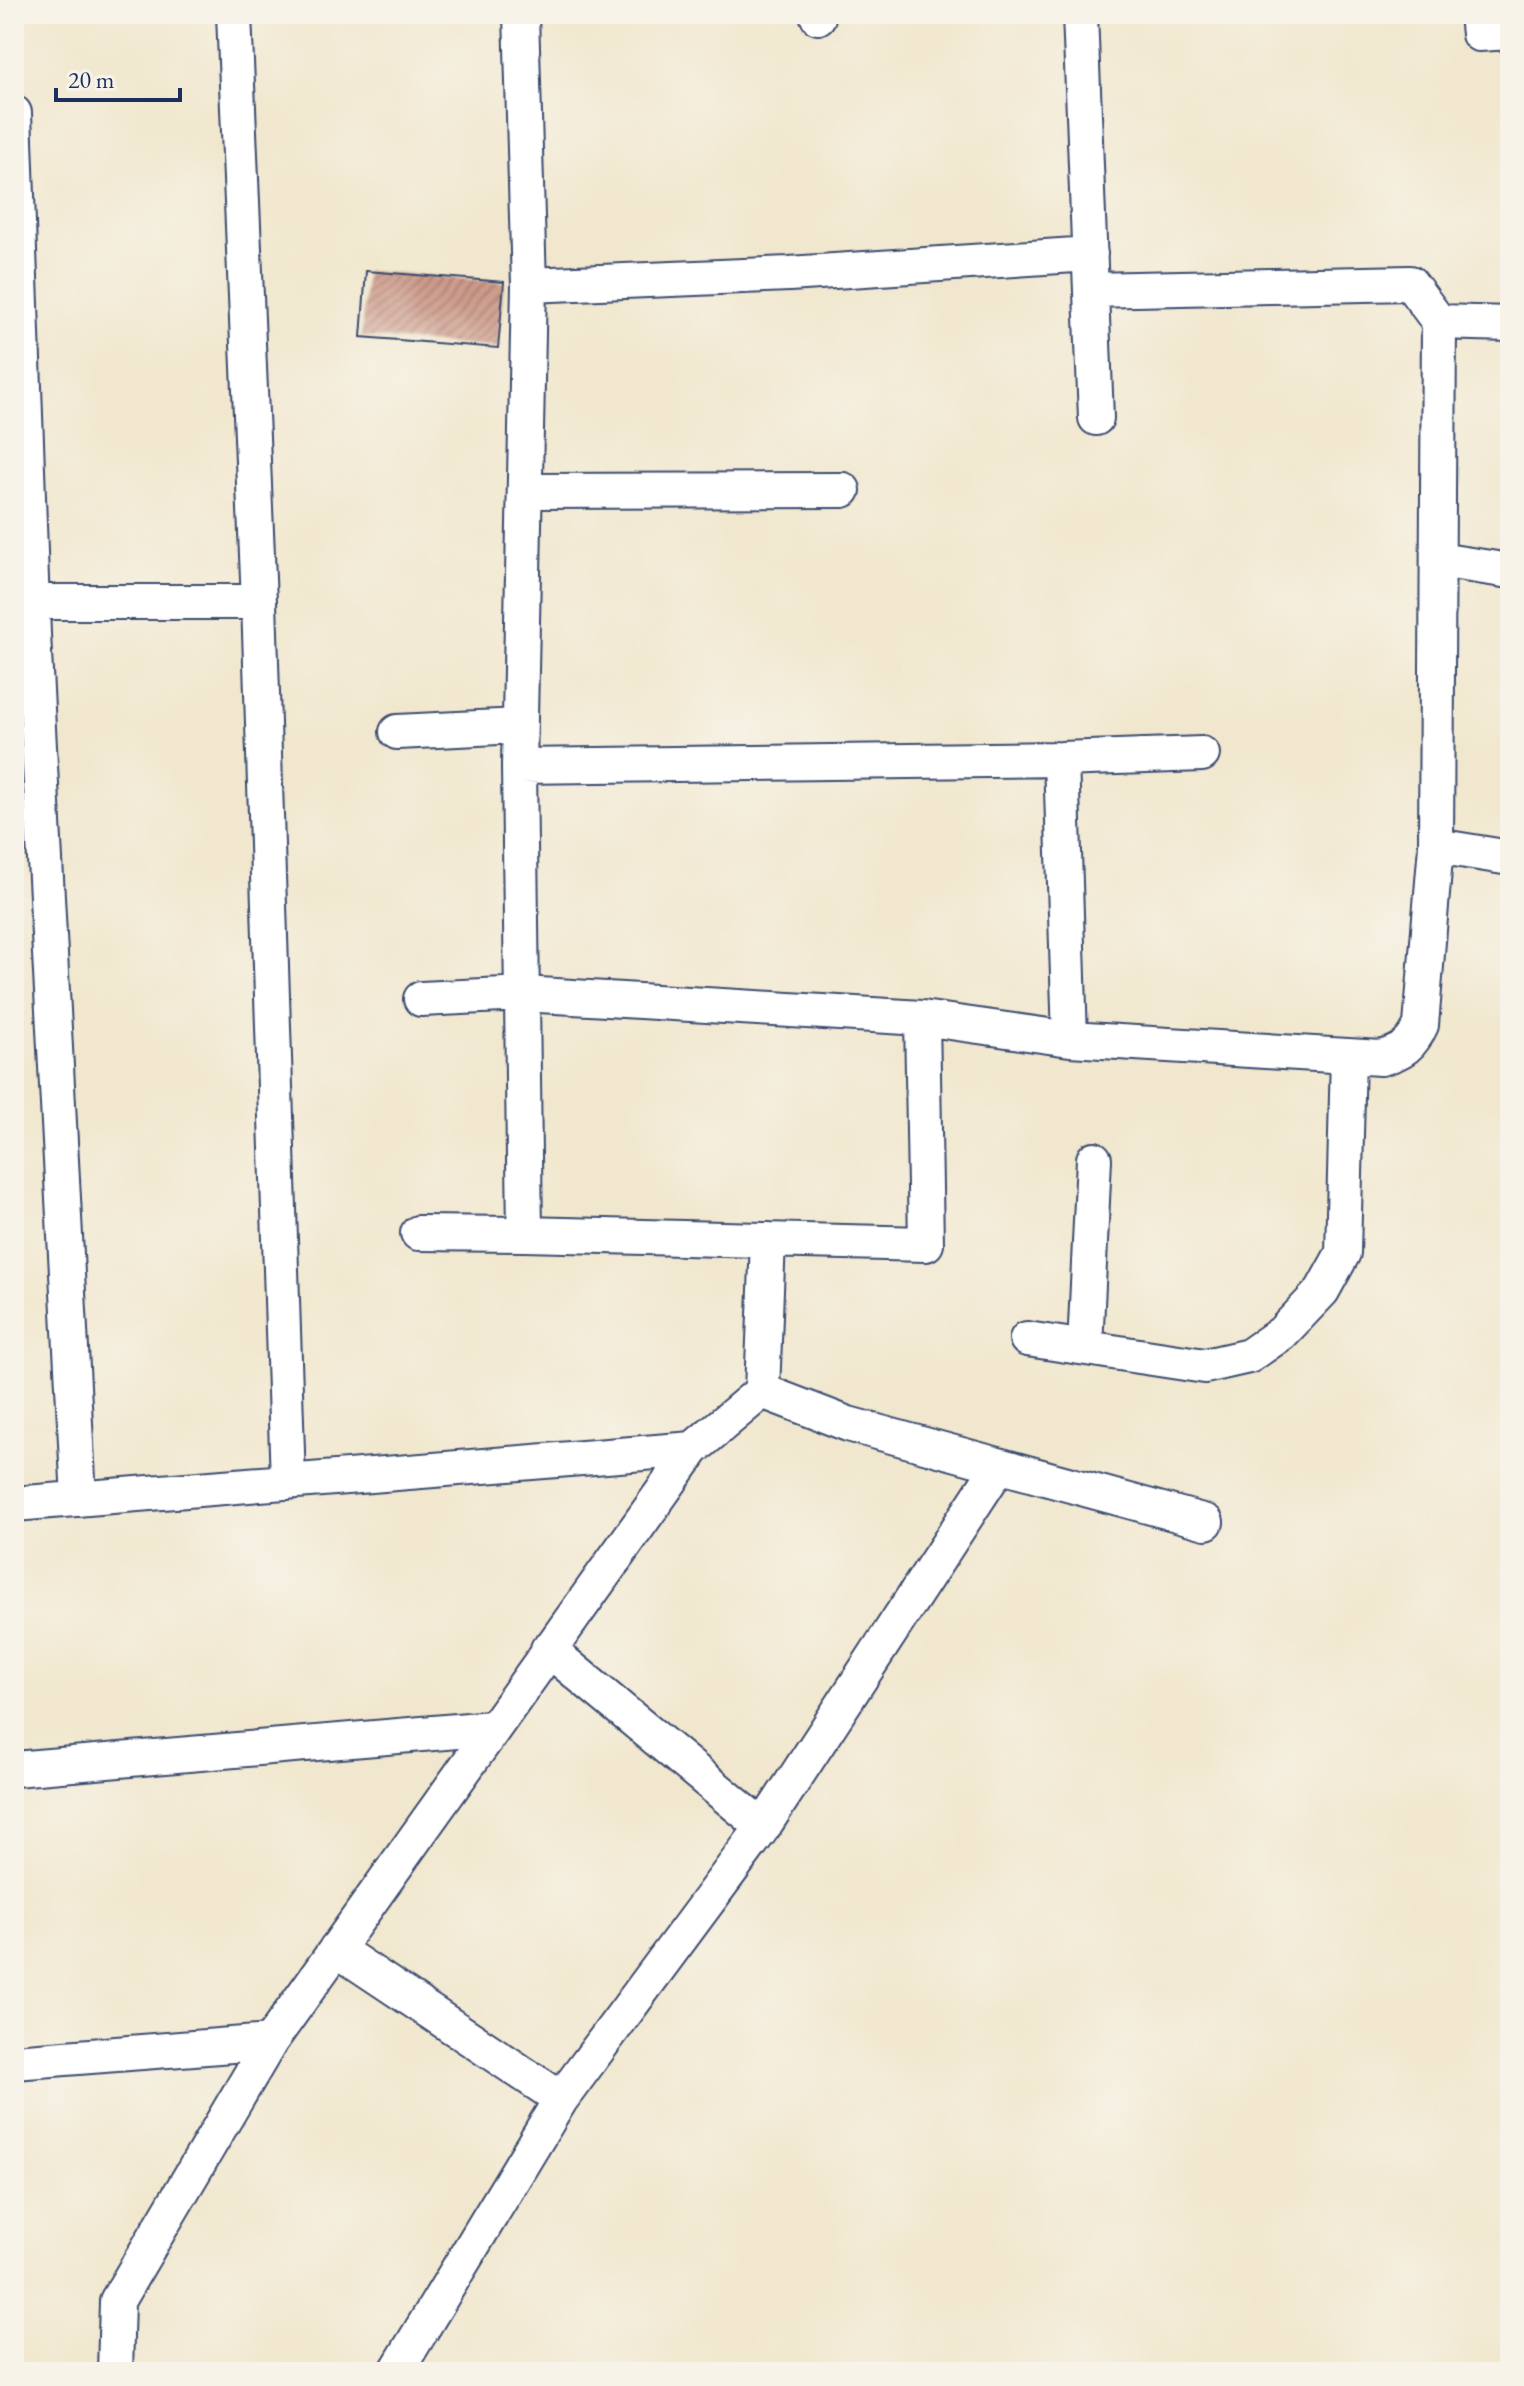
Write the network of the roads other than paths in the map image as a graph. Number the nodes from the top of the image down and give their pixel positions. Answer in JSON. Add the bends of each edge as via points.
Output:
{"nodes":[{"id":1,"x":234,"y":14,"type":"edge"},
{"id":2,"x":521,"y":14,"type":"edge"},
{"id":3,"x":1080,"y":14,"type":"edge"},
{"id":4,"x":1477,"y":14,"type":"edge"},
{"id":5,"x":1510,"y":32,"type":"edge"},
{"id":6,"x":14,"y":113,"type":"edge"},
{"id":7,"x":1090,"y":254,"type":"junction"},
{"id":8,"x":529,"y":285,"type":"junction"},
{"id":9,"x":1091,"y":290,"type":"junction"},
{"id":10,"x":1439,"y":322,"type":"junction"},
{"id":11,"x":1510,"y":324,"type":"edge"},
{"id":12,"x":1096,"y":418,"type":"dead end"},
{"id":13,"x":843,"y":490,"type":"dead end"},
{"id":14,"x":525,"y":491,"type":"junction"},
{"id":15,"x":1438,"y":560,"type":"junction"},
{"id":16,"x":1510,"y":571,"type":"edge"},
{"id":17,"x":32,"y":602,"type":"junction"},
{"id":18,"x":259,"y":602,"type":"junction"},
{"id":19,"x":519,"y":726,"type":"junction"},
{"id":20,"x":397,"y":732,"type":"dead end"},
{"id":21,"x":1202,"y":754,"type":"dead end"},
{"id":22,"x":1061,"y":759,"type":"junction"},
{"id":23,"x":519,"y":766,"type":"junction"},
{"id":24,"x":1436,"y":846,"type":"junction"},
{"id":25,"x":1510,"y":858,"type":"edge"},
{"id":26,"x":523,"y":994,"type":"junction"},
{"id":27,"x":421,"y":999,"type":"dead end"},
{"id":28,"x":922,"y":1018,"type":"junction"},
{"id":29,"x":1070,"y":1039,"type":"junction"},
{"id":30,"x":1348,"y":1056,"type":"junction"},
{"id":31,"x":1094,"y":1159,"type":"dead end"},
{"id":32,"x":418,"y":1233,"type":"dead end"},
{"id":33,"x":525,"y":1234,"type":"junction"},
{"id":34,"x":768,"y":1240,"type":"junction"},
{"id":35,"x":1027,"y":1339,"type":"dead end"},
{"id":36,"x":1085,"y":1347,"type":"junction"},
{"id":37,"x":762,"y":1391,"type":"junction"},
{"id":38,"x":693,"y":1449,"type":"junction"},
{"id":39,"x":999,"y":1466,"type":"junction"},
{"id":40,"x":288,"y":1482,"type":"junction"},
{"id":41,"x":79,"y":1499,"type":"junction"},
{"id":42,"x":14,"y":1504,"type":"edge"},
{"id":43,"x":1206,"y":1522,"type":"dead end"},
{"id":44,"x":548,"y":1649,"type":"junction"},
{"id":45,"x":492,"y":1728,"type":"junction"},
{"id":46,"x":14,"y":1769,"type":"edge"},
{"id":47,"x":763,"y":1827,"type":"junction"},
{"id":48,"x":336,"y":1949,"type":"junction"},
{"id":49,"x":270,"y":2042,"type":"junction"},
{"id":50,"x":14,"y":2062,"type":"edge"},
{"id":51,"x":561,"y":2099,"type":"junction"},
{"id":52,"x":115,"y":2372,"type":"edge"},
{"id":53,"x":396,"y":2372,"type":"edge"}],
"edges":[{"from":1,"to":18,"type":"street"},
{"from":2,"to":8,"type":"street"},
{"from":3,"to":7,"type":"street"},
{"from":4,"to":5,"type":"street","via":[[1479,34]]},
{"from":6,"to":17,"type":"street"},
{"from":7,"to":8,"type":"street"},
{"from":7,"to":9,"type":"street"},
{"from":8,"to":14,"type":"street"},
{"from":9,"to":10,"type":"street","via":[[1410,283]]},
{"from":9,"to":12,"type":"street"},
{"from":10,"to":11,"type":"street"},
{"from":10,"to":15,"type":"street"},
{"from":13,"to":14,"type":"street"},
{"from":14,"to":19,"type":"street"},
{"from":15,"to":16,"type":"street"},
{"from":15,"to":24,"type":"street"},
{"from":17,"to":18,"type":"street"},
{"from":17,"to":41,"type":"street"},
{"from":18,"to":40,"type":"street"},
{"from":19,"to":20,"type":"street"},
{"from":19,"to":23,"type":"street"},
{"from":21,"to":22,"type":"street"},
{"from":22,"to":23,"type":"street"},
{"from":22,"to":29,"type":"street"},
{"from":23,"to":26,"type":"street"},
{"from":24,"to":25,"type":"street"},
{"from":24,"to":30,"type":"street","via":[[1421,1025],[1399,1053]]},
{"from":26,"to":27,"type":"street"},
{"from":26,"to":28,"type":"street"},
{"from":26,"to":33,"type":"street"},
{"from":28,"to":29,"type":"street"},
{"from":28,"to":34,"type":"street","via":[[926,1244]]},
{"from":29,"to":30,"type":"street"},
{"from":30,"to":36,"type":"street","via":[[1343,1253],[1322,1291],[1282,1333],[1249,1356],[1205,1366]]},
{"from":31,"to":36,"type":"street"},
{"from":32,"to":33,"type":"street"},
{"from":33,"to":34,"type":"street"},
{"from":34,"to":37,"type":"street"},
{"from":35,"to":36,"type":"street"},
{"from":37,"to":38,"type":"street"},
{"from":37,"to":39,"type":"street","via":[[848,1424]]},
{"from":38,"to":40,"type":"street"},
{"from":38,"to":44,"type":"street"},
{"from":39,"to":43,"type":"street"},
{"from":39,"to":47,"type":"street"},
{"from":40,"to":41,"type":"street"},
{"from":41,"to":42,"type":"street"},
{"from":44,"to":45,"type":"street"},
{"from":44,"to":47,"type":"street"},
{"from":45,"to":46,"type":"street"},
{"from":45,"to":48,"type":"street"},
{"from":47,"to":51,"type":"street"},
{"from":48,"to":49,"type":"street"},
{"from":48,"to":51,"type":"street"},
{"from":49,"to":50,"type":"street"},
{"from":49,"to":52,"type":"street","via":[[117,2301]]},
{"from":51,"to":53,"type":"street"}]}
